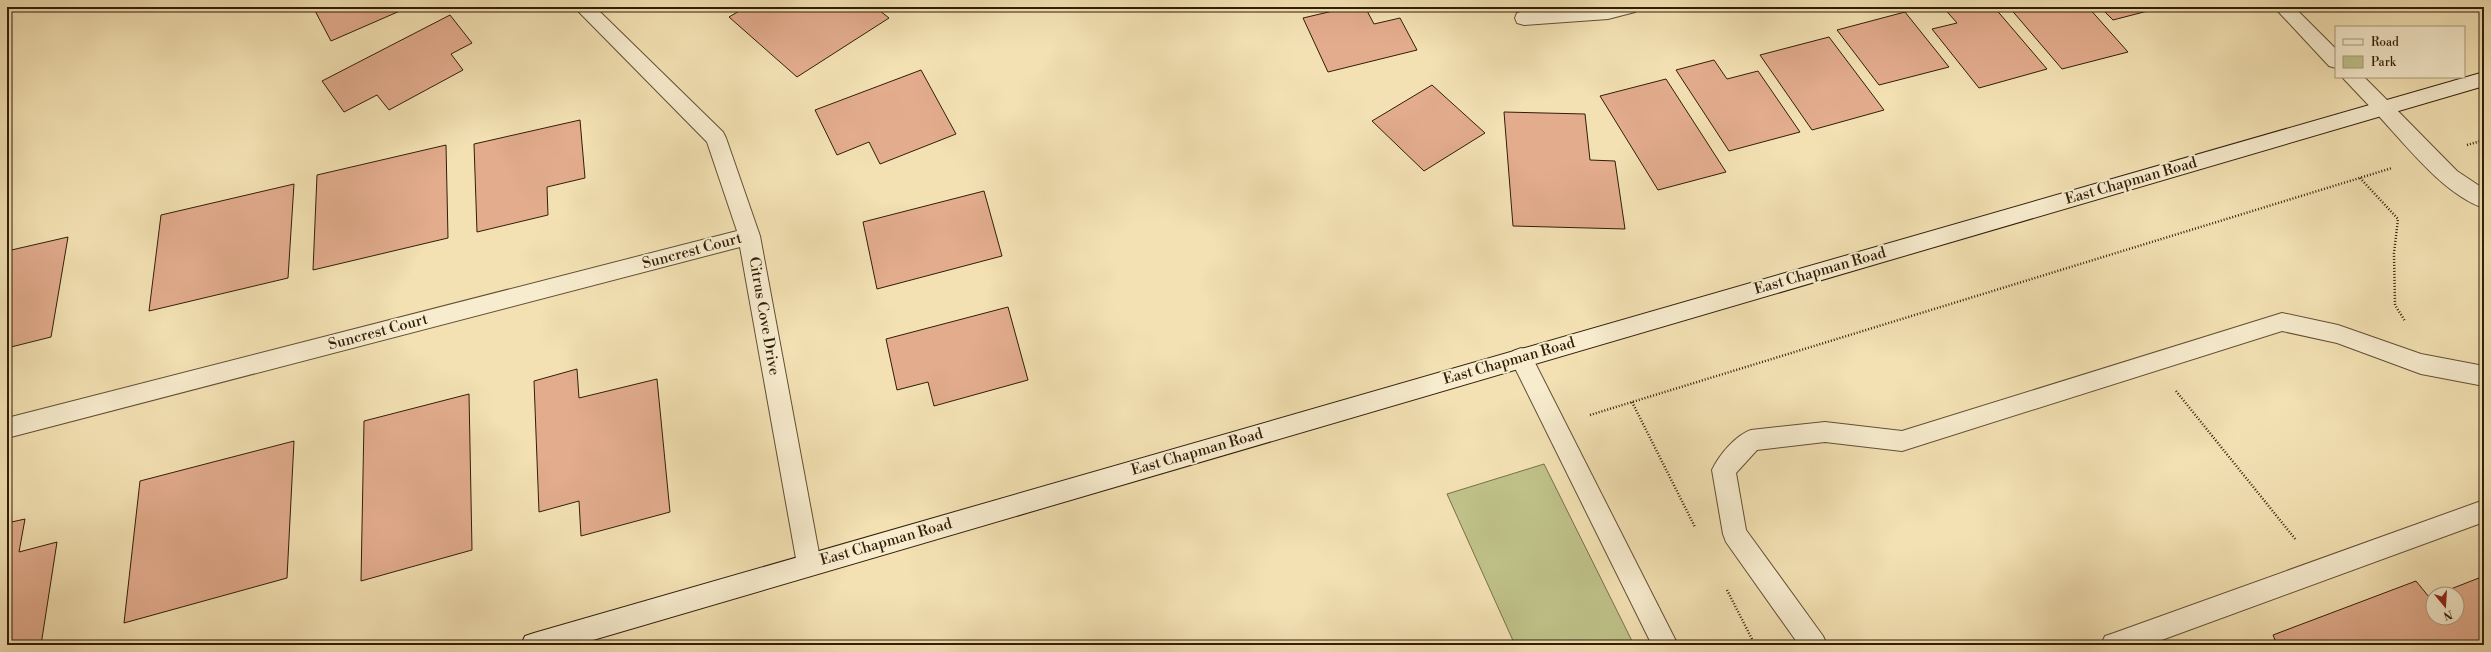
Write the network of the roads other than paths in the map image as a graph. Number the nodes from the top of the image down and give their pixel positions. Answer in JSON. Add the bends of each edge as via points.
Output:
{"nodes":[{"id":1,"x":583,"y":7,"type":"edge"},
{"id":2,"x":1628,"y":7,"type":"edge"},
{"id":3,"x":2283,"y":7,"type":"edge"},
{"id":4,"x":1524,"y":18,"type":"dead end"},
{"id":5,"x":2335,"y":60,"type":"edge"},
{"id":6,"x":2353,"y":78,"type":"edge"},
{"id":7,"x":2484,"y":79,"type":"edge"},
{"id":8,"x":2383,"y":108,"type":"junction"},
{"id":9,"x":2484,"y":200,"type":"edge"},
{"id":10,"x":749,"y":236,"type":"junction"},
{"id":11,"x":1522,"y":358,"type":"junction"},
{"id":12,"x":2484,"y":376,"type":"edge"},
{"id":13,"x":7,"y":428,"type":"edge"},
{"id":14,"x":2484,"y":512,"type":"edge"},
{"id":15,"x":809,"y":564,"type":"junction"},
{"id":16,"x":534,"y":645,"type":"edge"},
{"id":17,"x":1665,"y":645,"type":"edge"},
{"id":18,"x":1814,"y":645,"type":"edge"},
{"id":19,"x":2114,"y":645,"type":"edge"}],
"edges":[{"from":1,"to":10,"type":"street","name":"Citrus Cove Drive","via":[[716,138]]},
{"from":2,"to":4,"type":"street","via":[[1608,12]]},
{"from":3,"to":5,"type":"street"},
{"from":6,"to":8,"type":"street"},
{"from":7,"to":8,"type":"street","name":"East Chapman Road"},
{"from":8,"to":9,"type":"street","via":[[2450,177]]},
{"from":8,"to":11,"type":"street","name":"East Chapman Road"},
{"from":10,"to":13,"type":"street","name":"Suncrest Court"},
{"from":10,"to":15,"type":"street","name":"Citrus Cove Drive"},
{"from":11,"to":15,"type":"street","name":"East Chapman Road"},
{"from":11,"to":17,"type":"street"},
{"from":12,"to":18,"type":"street","via":[[2421,364],[2338,334],[2282,322],[1902,441],[1826,432],[1751,440],[1724,470],[1735,534]]},
{"from":14,"to":19,"type":"street"},
{"from":15,"to":16,"type":"street","name":"East Chapman Road"}]}
